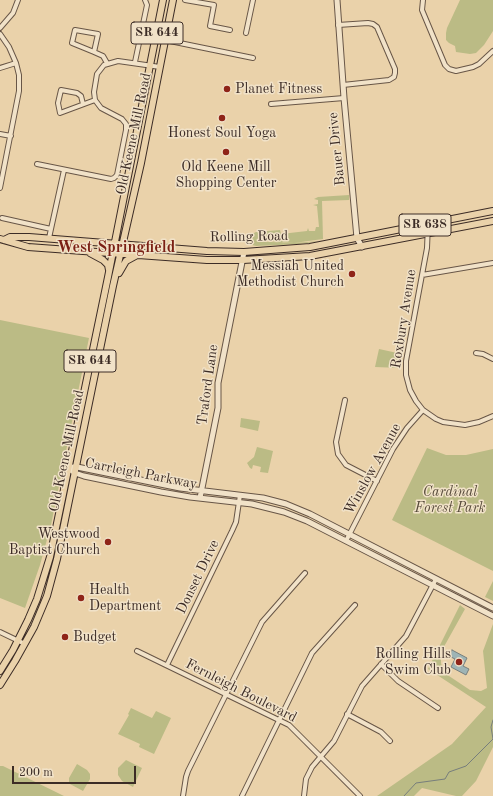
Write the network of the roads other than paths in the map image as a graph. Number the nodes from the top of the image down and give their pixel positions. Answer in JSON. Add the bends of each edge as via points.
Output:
{"nodes":[{"id":1,"x":18,"y":0,"type":"edge"},
{"id":2,"x":146,"y":0,"type":"edge"},
{"id":3,"x":163,"y":0,"type":"edge"},
{"id":4,"x":173,"y":0,"type":"edge"},
{"id":5,"x":185,"y":0,"type":"edge"},
{"id":6,"x":253,"y":0,"type":"edge"},
{"id":7,"x":336,"y":0,"type":"edge"},
{"id":8,"x":423,"y":0,"type":"edge"},
{"id":9,"x":338,"y":26,"type":"junction"},
{"id":10,"x":0,"y":28,"type":"edge"},
{"id":11,"x":230,"y":30,"type":"dead end"},
{"id":12,"x":246,"y":33,"type":"dead end"},
{"id":13,"x":0,"y":34,"type":"edge"},
{"id":14,"x":165,"y":40,"type":"junction"},
{"id":15,"x":493,"y":51,"type":"edge"},
{"id":16,"x":94,"y":52,"type":"junction"},
{"id":17,"x":253,"y":58,"type":"dead end"},
{"id":18,"x":135,"y":62,"type":"junction"},
{"id":19,"x":16,"y":63,"type":"junction"},
{"id":20,"x":107,"y":63,"type":"junction"},
{"id":21,"x":150,"y":66,"type":"junction"},
{"id":22,"x":160,"y":67,"type":"junction"},
{"id":23,"x":0,"y":68,"type":"edge"},
{"id":24,"x":343,"y":85,"type":"junction"},
{"id":25,"x":344,"y":98,"type":"junction"},
{"id":26,"x":95,"y":100,"type":"junction"},
{"id":27,"x":84,"y":104,"type":"junction"},
{"id":28,"x":271,"y":104,"type":"dead end"},
{"id":29,"x":0,"y":134,"type":"edge"},
{"id":30,"x":11,"y":136,"type":"junction"},
{"id":31,"x":37,"y":164,"type":"dead end"},
{"id":32,"x":64,"y":170,"type":"junction"},
{"id":33,"x":0,"y":188,"type":"edge"},
{"id":34,"x":493,"y":211,"type":"edge"},
{"id":35,"x":2,"y":218,"type":"dead end"},
{"id":36,"x":493,"y":221,"type":"edge"},
{"id":37,"x":428,"y":224,"type":"junction"},
{"id":38,"x":51,"y":229,"type":"junction"},
{"id":39,"x":427,"y":234,"type":"junction"},
{"id":40,"x":49,"y":238,"type":"junction"},
{"id":41,"x":357,"y":238,"type":"junction"},
{"id":42,"x":2,"y":240,"type":"edge"},
{"id":43,"x":114,"y":243,"type":"junction"},
{"id":44,"x":122,"y":244,"type":"junction"},
{"id":45,"x":362,"y":247,"type":"junction"},
{"id":46,"x":85,"y":251,"type":"junction"},
{"id":47,"x":244,"y":252,"type":"junction"},
{"id":48,"x":112,"y":253,"type":"junction"},
{"id":49,"x":121,"y":253,"type":"junction"},
{"id":50,"x":141,"y":254,"type":"junction"},
{"id":51,"x":243,"y":260,"type":"junction"},
{"id":52,"x":493,"y":263,"type":"edge"},
{"id":53,"x":422,"y":275,"type":"junction"},
{"id":54,"x":108,"y":277,"type":"junction"},
{"id":55,"x":114,"y":282,"type":"junction"},
{"id":56,"x":476,"y":353,"type":"dead end"},
{"id":57,"x":493,"y":359,"type":"edge"},
{"id":58,"x":345,"y":400,"type":"dead end"},
{"id":59,"x":423,"y":410,"type":"junction"},
{"id":60,"x":493,"y":416,"type":"edge"},
{"id":61,"x":68,"y":468,"type":"junction"},
{"id":62,"x":76,"y":470,"type":"junction"},
{"id":63,"x":377,"y":481,"type":"junction"},
{"id":64,"x":201,"y":491,"type":"junction"},
{"id":65,"x":240,"y":495,"type":"junction"},
{"id":66,"x":200,"y":498,"type":"junction"},
{"id":67,"x":238,"y":503,"type":"junction"},
{"id":68,"x":349,"y":534,"type":"junction"},
{"id":69,"x":346,"y":541,"type":"junction"},
{"id":70,"x":305,"y":573,"type":"dead end"},
{"id":71,"x":436,"y":579,"type":"junction"},
{"id":72,"x":433,"y":586,"type":"junction"},
{"id":73,"x":355,"y":604,"type":"dead end"},
{"id":74,"x":493,"y":608,"type":"edge"},
{"id":75,"x":493,"y":616,"type":"edge"},
{"id":76,"x":0,"y":632,"type":"edge"},
{"id":77,"x":19,"y":640,"type":"junction"},
{"id":78,"x":25,"y":644,"type":"junction"},
{"id":79,"x":137,"y":651,"type":"dead end"},
{"id":80,"x":380,"y":664,"type":"junction"},
{"id":81,"x":167,"y":665,"type":"junction"},
{"id":82,"x":0,"y":671,"type":"edge"},
{"id":83,"x":0,"y":685,"type":"edge"},
{"id":84,"x":226,"y":694,"type":"junction"},
{"id":85,"x":438,"y":708,"type":"dead end"},
{"id":86,"x":347,"y":714,"type":"junction"},
{"id":87,"x":279,"y":720,"type":"junction"},
{"id":88,"x":390,"y":741,"type":"dead end"},
{"id":89,"x":320,"y":756,"type":"junction"},
{"id":90,"x":183,"y":796,"type":"edge"},
{"id":91,"x":242,"y":796,"type":"edge"},
{"id":92,"x":304,"y":796,"type":"edge"},
{"id":93,"x":360,"y":796,"type":"edge"}],
"edges":[{"from":1,"to":10,"type":"street","via":[[13,13]]},
{"from":2,"to":18,"type":"street"},
{"from":3,"to":21,"type":"main road","name":"Old Keene Mill Road","number":"SR 644"},
{"from":4,"to":14,"type":"main road","name":"Old Keene Mill Road","number":"SR 644"},
{"from":5,"to":11,"type":"street","via":[[214,5],[210,26]]},
{"from":6,"to":12,"type":"street"},
{"from":7,"to":9,"type":"street","name":"Bauer Drive"},
{"from":8,"to":15,"type":"street","via":[[422,10],[449,69],[456,71],[473,67],[480,64]]},
{"from":9,"to":24,"type":"street","name":"Bauer Drive"},
{"from":9,"to":24,"type":"street","via":[[373,24],[395,69],[394,77],[389,80]]},
{"from":13,"to":19,"type":"street"},
{"from":14,"to":17,"type":"street"},
{"from":14,"to":22,"type":"main road","name":"Old Keene Mill Road","number":"SR 644"},
{"from":16,"to":16,"type":"street","via":[[72,43],[75,30],[98,34]]},
{"from":16,"to":20,"type":"street","via":[[103,56]]},
{"from":18,"to":20,"type":"street","via":[[118,60]]},
{"from":18,"to":21,"type":"street"},
{"from":19,"to":23,"type":"street"},
{"from":19,"to":30,"type":"street","via":[[19,91]]},
{"from":20,"to":26,"type":"street","via":[[97,74]]},
{"from":21,"to":22,"type":"street"},
{"from":21,"to":43,"type":"main road","name":"Old Keene Mill Road","number":"SR 644"},
{"from":22,"to":44,"type":"main road","name":"Old Keene Mill Road","number":"SR 644"},
{"from":24,"to":25,"type":"street","name":"Bauer Drive"},
{"from":25,"to":28,"type":"street"},
{"from":25,"to":41,"type":"street","name":"Bauer Drive"},
{"from":26,"to":27,"type":"street"},
{"from":26,"to":32,"type":"street","via":[[101,108],[122,118],[126,124],[117,175],[111,179]]},
{"from":27,"to":27,"type":"street","via":[[60,113],[58,104],[61,90],[77,93]]},
{"from":29,"to":30,"type":"street"},
{"from":30,"to":33,"type":"street"},
{"from":31,"to":32,"type":"street"},
{"from":32,"to":38,"type":"street"},
{"from":34,"to":37,"type":"main road","name":"Rolling Road","number":"SR 638"},
{"from":35,"to":38,"type":"street"},
{"from":36,"to":39,"type":"main road","name":"Rolling Road","number":"SR 638"},
{"from":37,"to":39,"type":"street","name":"Roxbury Avenue"},
{"from":37,"to":41,"type":"main road","name":"Rolling Road","number":"SR 638"},
{"from":38,"to":40,"type":"street"},
{"from":39,"to":45,"type":"main road","name":"Rolling Road","number":"SR 638"},
{"from":39,"to":53,"type":"street","name":"Roxbury Avenue"},
{"from":40,"to":42,"type":"main road","name":"Rolling Road","number":"SR 638","via":[[10,236]]},
{"from":40,"to":43,"type":"main road","name":"Rolling Road","number":"SR 638"},
{"from":41,"to":45,"type":"street","name":"Bauer Drive"},
{"from":41,"to":47,"type":"main road","name":"Rolling Road","number":"SR 638","via":[[310,247]]},
{"from":42,"to":46,"type":"main road","name":"Rolling Road","number":"SR 638","via":[[28,247]]},
{"from":43,"to":44,"type":"main road","name":"Rolling Road","number":"SR 638"},
{"from":43,"to":48,"type":"main road","name":"Old Keene Mill Road","number":"SR 644"},
{"from":44,"to":47,"type":"main road","name":"Rolling Road","number":"SR 638"},
{"from":44,"to":49,"type":"main road","name":"Old Keene Mill Road","number":"SR 644"},
{"from":45,"to":51,"type":"main road","name":"Rolling Road","number":"SR 638","via":[[310,256]]},
{"from":46,"to":48,"type":"main road","name":"Rolling Road","number":"SR 638"},
{"from":46,"to":54,"type":"main road","via":[[107,264]]},
{"from":47,"to":51,"type":"street","name":"Traford Lane"},
{"from":48,"to":49,"type":"main road","name":"Rolling Road","number":"SR 638"},
{"from":48,"to":54,"type":"main road","name":"Old Keene Mill Road","number":"SR 644"},
{"from":49,"to":50,"type":"main road","name":"Rolling Road","number":"SR 638"},
{"from":49,"to":55,"type":"main road","name":"Old Keene Mill Road","number":"SR 644"},
{"from":50,"to":51,"type":"main road","name":"Rolling Road","number":"SR 638","via":[[207,260]]},
{"from":50,"to":55,"type":"main road","via":[[126,261]]},
{"from":51,"to":64,"type":"street","name":"Traford Lane","via":[[218,383],[218,408]]},
{"from":52,"to":53,"type":"street"},
{"from":53,"to":59,"type":"street","name":"Roxbury Avenue","via":[[406,361],[406,375],[412,395]]},
{"from":54,"to":61,"type":"main road","name":"Old Keene Mill Road","number":"SR 644"},
{"from":55,"to":62,"type":"main road","name":"Old Keene Mill Road","number":"SR 644"},
{"from":56,"to":57,"type":"street"},
{"from":58,"to":63,"type":"street","via":[[336,442],[338,454],[346,465]]},
{"from":59,"to":60,"type":"street","name":"Roxbury Avenue","via":[[436,419],[457,425],[479,422]]},
{"from":59,"to":63,"type":"street","name":"Winslow Avenue","via":[[400,437]]},
{"from":61,"to":62,"type":"street","name":"Carrleigh Parkway"},
{"from":61,"to":77,"type":"main road","name":"Old Keene Mill Road","number":"SR 644","via":[[46,572]]},
{"from":62,"to":64,"type":"street","name":"Carrleigh Parkway"},
{"from":62,"to":66,"type":"street","name":"Carrleigh Parkway","via":[[137,487]]},
{"from":62,"to":78,"type":"main road","name":"Old Keene Mill Road","number":"SR 644","via":[[56,565],[43,604]]},
{"from":63,"to":68,"type":"street","name":"Winslow Avenue"},
{"from":64,"to":65,"type":"street","name":"Carrleigh Parkway"},
{"from":64,"to":66,"type":"street","name":"Traford Lane"},
{"from":65,"to":67,"type":"street","name":"Donset Drive"},
{"from":65,"to":68,"type":"street","name":"Carrleigh Parkway","via":[[286,504]]},
{"from":66,"to":67,"type":"street","name":"Carrleigh Parkway"},
{"from":67,"to":69,"type":"street","name":"Carrleigh Parkway","via":[[284,512]]},
{"from":67,"to":81,"type":"street","name":"Donset Drive","via":[[236,522]]},
{"from":68,"to":69,"type":"street","name":"Winslow Avenue"},
{"from":68,"to":71,"type":"street","name":"Carrleigh Parkway"},
{"from":69,"to":72,"type":"street","name":"Carrleigh Parkway"},
{"from":70,"to":84,"type":"street","via":[[262,622]]},
{"from":71,"to":72,"type":"street"},
{"from":71,"to":74,"type":"street","name":"Carrleigh Parkway"},
{"from":72,"to":75,"type":"street","name":"Carrleigh Parkway"},
{"from":72,"to":80,"type":"street","via":[[408,633]]},
{"from":73,"to":87,"type":"street","via":[[312,653]]},
{"from":76,"to":77,"type":"street"},
{"from":77,"to":78,"type":"street"},
{"from":77,"to":82,"type":"main road","name":"Old Keene Mill Road","number":"SR 644"},
{"from":78,"to":83,"type":"main road","name":"Old Keene Mill Road","number":"SR 644"},
{"from":79,"to":81,"type":"street","name":"Fernleigh Boulevard"},
{"from":80,"to":85,"type":"street","via":[[398,681]]},
{"from":80,"to":86,"type":"street","via":[[362,686]]},
{"from":81,"to":84,"type":"street","name":"Fernleigh Boulevard"},
{"from":84,"to":87,"type":"street","name":"Fernleigh Boulevard"},
{"from":84,"to":90,"type":"street","via":[[188,771]]},
{"from":86,"to":88,"type":"street","via":[[381,732]]},
{"from":86,"to":89,"type":"street","via":[[334,741]]},
{"from":87,"to":89,"type":"street","name":"Fernleigh Boulevard","via":[[292,727]]},
{"from":87,"to":91,"type":"street"},
{"from":89,"to":92,"type":"street","via":[[309,772]]},
{"from":89,"to":93,"type":"street","name":"Fernleigh Boulevard"}]}
